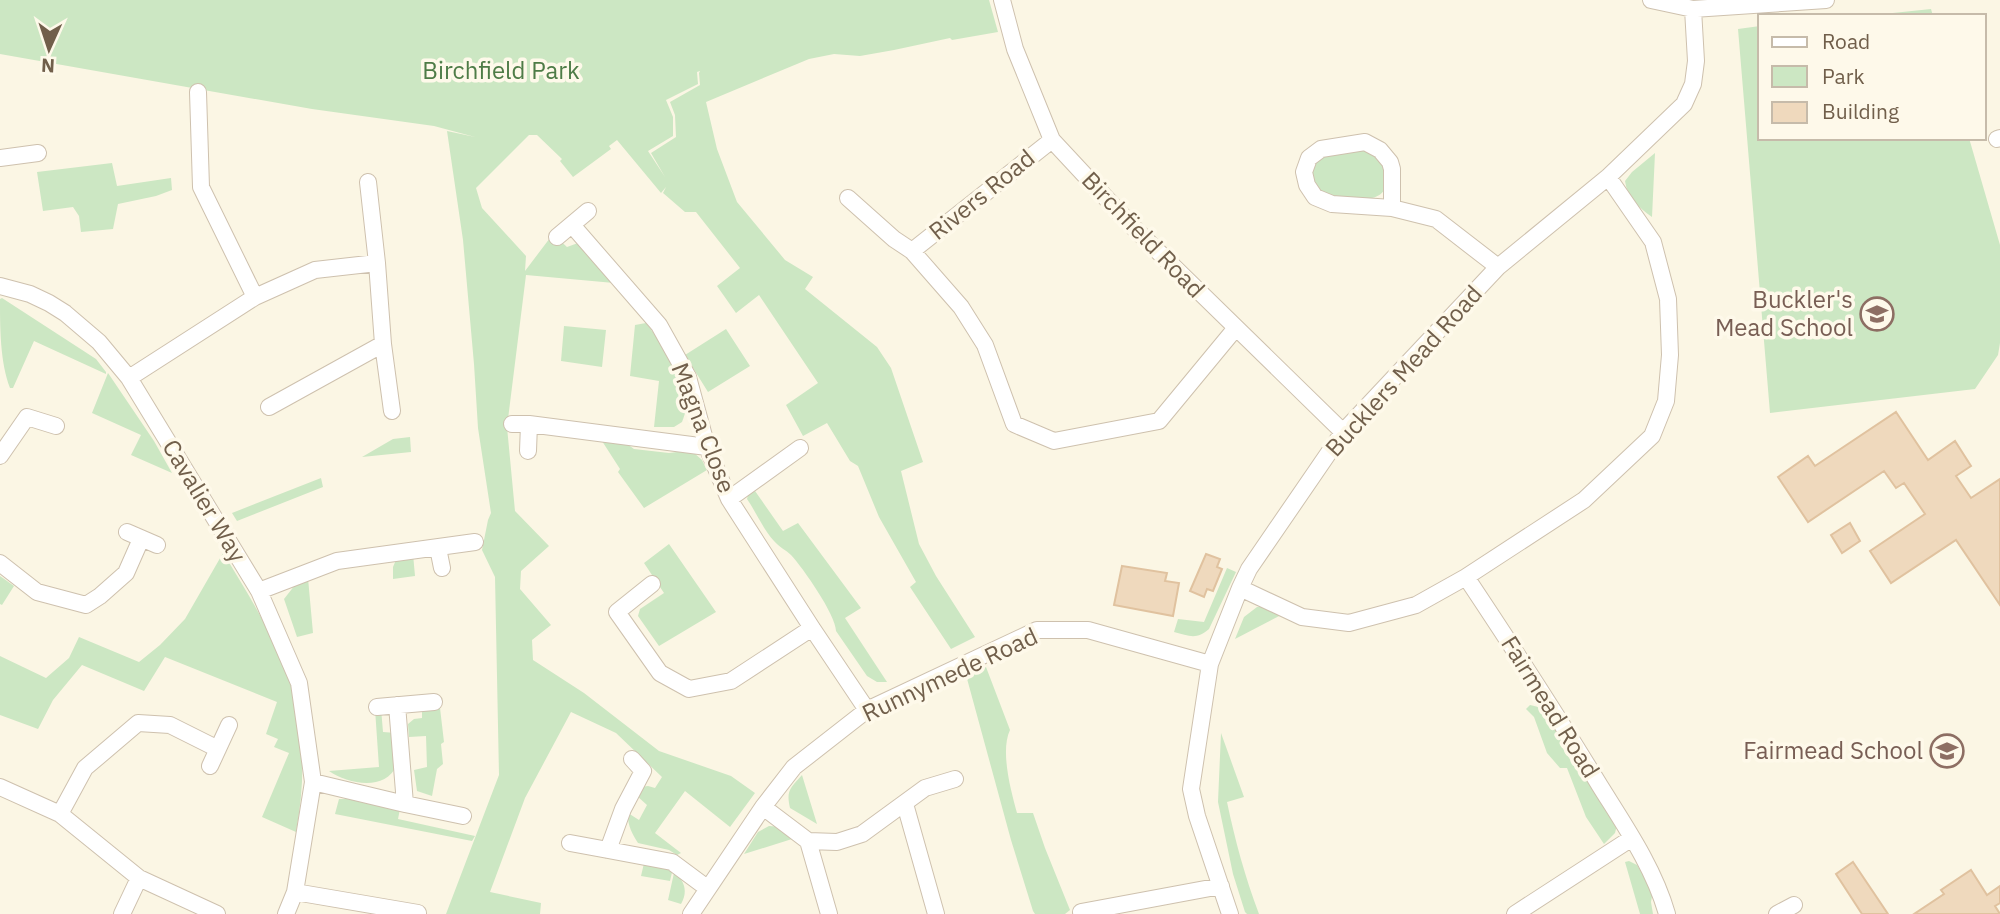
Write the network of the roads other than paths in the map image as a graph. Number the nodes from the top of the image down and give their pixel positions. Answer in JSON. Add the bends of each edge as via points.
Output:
{"nodes":[{"id":1,"x":1002,"y":0,"type":"edge"},
{"id":2,"x":1651,"y":0,"type":"edge"},
{"id":3,"x":1826,"y":0,"type":"edge"},
{"id":4,"x":1693,"y":9,"type":"junction"},
{"id":5,"x":198,"y":92,"type":"dead end"},
{"id":6,"x":1052,"y":140,"type":"junction"},
{"id":7,"x":38,"y":153,"type":"dead end"},
{"id":8,"x":0,"y":158,"type":"edge"},
{"id":9,"x":1608,"y":177,"type":"junction"},
{"id":10,"x":368,"y":182,"type":"dead end"},
{"id":11,"x":849,"y":198,"type":"dead end"},
{"id":12,"x":1392,"y":208,"type":"junction"},
{"id":13,"x":588,"y":211,"type":"dead end"},
{"id":14,"x":572,"y":225,"type":"junction"},
{"id":15,"x":557,"y":237,"type":"dead end"},
{"id":16,"x":912,"y":251,"type":"junction"},
{"id":17,"x":377,"y":263,"type":"junction"},
{"id":18,"x":1498,"y":267,"type":"junction"},
{"id":19,"x":0,"y":286,"type":"edge"},
{"id":20,"x":255,"y":297,"type":"junction"},
{"id":21,"x":1235,"y":329,"type":"junction"},
{"id":22,"x":383,"y":344,"type":"junction"},
{"id":23,"x":129,"y":377,"type":"junction"},
{"id":24,"x":269,"y":407,"type":"dead end"},
{"id":25,"x":393,"y":411,"type":"dead end"},
{"id":26,"x":512,"y":424,"type":"dead end"},
{"id":27,"x":529,"y":424,"type":"junction"},
{"id":28,"x":56,"y":426,"type":"dead end"},
{"id":29,"x":1343,"y":432,"type":"junction"},
{"id":30,"x":707,"y":447,"type":"junction"},
{"id":31,"x":800,"y":448,"type":"dead end"},
{"id":32,"x":528,"y":451,"type":"dead end"},
{"id":33,"x":0,"y":456,"type":"edge"},
{"id":34,"x":729,"y":499,"type":"junction"},
{"id":35,"x":142,"y":539,"type":"dead end"},
{"id":36,"x":475,"y":542,"type":"dead end"},
{"id":37,"x":438,"y":548,"type":"junction"},
{"id":38,"x":0,"y":564,"type":"edge"},
{"id":39,"x":442,"y":568,"type":"dead end"},
{"id":40,"x":1466,"y":578,"type":"junction"},
{"id":41,"x":652,"y":584,"type":"dead end"},
{"id":42,"x":1240,"y":588,"type":"junction"},
{"id":43,"x":260,"y":592,"type":"junction"},
{"id":44,"x":812,"y":628,"type":"junction"},
{"id":45,"x":1210,"y":664,"type":"junction"},
{"id":46,"x":433,"y":702,"type":"dead end"},
{"id":47,"x":397,"y":705,"type":"junction"},
{"id":48,"x":377,"y":707,"type":"dead end"},
{"id":49,"x":867,"y":710,"type":"junction"},
{"id":50,"x":229,"y":725,"type":"dead end"},
{"id":51,"x":218,"y":749,"type":"junction"},
{"id":52,"x":210,"y":766,"type":"dead end"},
{"id":53,"x":643,"y":770,"type":"dead end"},
{"id":54,"x":955,"y":779,"type":"dead end"},
{"id":55,"x":313,"y":782,"type":"junction"},
{"id":56,"x":0,"y":787,"type":"edge"},
{"id":57,"x":405,"y":804,"type":"junction"},
{"id":58,"x":905,"y":804,"type":"junction"},
{"id":59,"x":763,"y":807,"type":"junction"},
{"id":60,"x":60,"y":814,"type":"junction"},
{"id":61,"x":463,"y":816,"type":"dead end"},
{"id":62,"x":1632,"y":838,"type":"junction"},
{"id":63,"x":808,"y":841,"type":"junction"},
{"id":64,"x":569,"y":843,"type":"dead end"},
{"id":65,"x":608,"y":849,"type":"junction"},
{"id":66,"x":139,"y":878,"type":"junction"},
{"id":67,"x":1221,"y":886,"type":"junction"},
{"id":68,"x":707,"y":888,"type":"junction"},
{"id":69,"x":295,"y":892,"type":"junction"},
{"id":70,"x":1794,"y":905,"type":"dead end"},
{"id":71,"x":398,"y":912,"type":"edge"},
{"id":72,"x":1082,"y":912,"type":"dead end"},
{"id":73,"x":418,"y":913,"type":"edge"},
{"id":74,"x":122,"y":914,"type":"edge"},
{"id":75,"x":217,"y":914,"type":"edge"},
{"id":76,"x":286,"y":914,"type":"edge"},
{"id":77,"x":691,"y":914,"type":"edge"},
{"id":78,"x":829,"y":914,"type":"edge"},
{"id":79,"x":936,"y":914,"type":"edge"},
{"id":80,"x":1230,"y":914,"type":"edge"},
{"id":81,"x":1515,"y":914,"type":"edge"},
{"id":82,"x":1667,"y":914,"type":"edge"},
{"id":83,"x":1777,"y":914,"type":"edge"}],
"edges":[{"from":1,"to":6,"type":"street","name":"Birchfield Road","via":[[1015,49]]},
{"from":2,"to":4,"type":"street"},
{"from":3,"to":4,"type":"street"},
{"from":4,"to":9,"type":"street","name":"Bucklers Mead Road","via":[[1696,61],[1684,104]]},
{"from":5,"to":20,"type":"street","via":[[201,187]]},
{"from":6,"to":16,"type":"street","name":"Rivers Road"},
{"from":6,"to":21,"type":"street","name":"Birchfield Road"},
{"from":7,"to":8,"type":"street"},
{"from":9,"to":18,"type":"street","name":"Bucklers Mead Road"},
{"from":9,"to":40,"type":"street","via":[[1653,242],[1668,299],[1666,401],[1652,436],[1584,500]]},
{"from":10,"to":17,"type":"street"},
{"from":11,"to":16,"type":"street","name":"Rivers Road"},
{"from":12,"to":12,"type":"street","via":[[1332,204],[1315,197],[1304,172],[1308,158],[1321,149],[1365,142],[1380,150],[1392,169]]},
{"from":12,"to":18,"type":"street","via":[[1436,219]]},
{"from":13,"to":14,"type":"street"},
{"from":14,"to":15,"type":"street"},
{"from":14,"to":30,"type":"street","name":"Magna Close","via":[[659,325],[688,377]]},
{"from":16,"to":21,"type":"street","name":"Rivers Road","via":[[961,307],[985,345],[1014,424],[1054,441],[1158,421]]},
{"from":17,"to":20,"type":"street","via":[[315,270]]},
{"from":17,"to":22,"type":"street"},
{"from":18,"to":29,"type":"street","name":"Bucklers Mead Road"},
{"from":19,"to":23,"type":"street","name":"Cavalier Way","via":[[30,294],[65,313],[99,342]]},
{"from":20,"to":23,"type":"street"},
{"from":21,"to":29,"type":"street","name":"Birchfield Road"},
{"from":22,"to":24,"type":"street"},
{"from":22,"to":25,"type":"street"},
{"from":23,"to":43,"type":"street","name":"Cavalier Way"},
{"from":26,"to":27,"type":"street"},
{"from":27,"to":30,"type":"street"},
{"from":27,"to":32,"type":"street"},
{"from":28,"to":33,"type":"street","via":[[27,417]]},
{"from":29,"to":42,"type":"street","name":"Bucklers Mead Road"},
{"from":30,"to":34,"type":"street","name":"Magna Close"},
{"from":31,"to":34,"type":"street"},
{"from":34,"to":44,"type":"street","name":"Magna Close"},
{"from":35,"to":38,"type":"street","via":[[126,573],[86,605],[37,592]]},
{"from":36,"to":37,"type":"street"},
{"from":37,"to":39,"type":"street"},
{"from":37,"to":43,"type":"street","via":[[337,561]]},
{"from":40,"to":42,"type":"street","via":[[1416,605],[1349,623],[1302,617]]},
{"from":40,"to":62,"type":"street","name":"Fairmead Road"},
{"from":41,"to":44,"type":"street","via":[[617,612],[660,673],[689,689],[731,681]]},
{"from":42,"to":45,"type":"street","name":"Bucklers Mead Road"},
{"from":43,"to":55,"type":"street","name":"Cavalier Way","via":[[299,683]]},
{"from":44,"to":49,"type":"street","name":"Magna Close"},
{"from":45,"to":49,"type":"street","name":"Runnymede Road","via":[[1088,630],[1037,630]]},
{"from":45,"to":67,"type":"street","name":"Bucklers Mead Road","via":[[1191,789]]},
{"from":46,"to":47,"type":"street"},
{"from":47,"to":48,"type":"street"},
{"from":47,"to":57,"type":"street"},
{"from":49,"to":59,"type":"street","name":"Runnymede Road","via":[[794,767]]},
{"from":50,"to":51,"type":"street"},
{"from":51,"to":52,"type":"street"},
{"from":51,"to":60,"type":"street","via":[[170,725],[138,723],[85,768]]},
{"from":53,"to":65,"type":"street"},
{"from":54,"to":58,"type":"street","via":[[925,788]]},
{"from":55,"to":57,"type":"street"},
{"from":55,"to":69,"type":"street","name":"Cavalier Way"},
{"from":56,"to":60,"type":"street"},
{"from":57,"to":61,"type":"street"},
{"from":58,"to":63,"type":"street","via":[[862,834],[837,842]]},
{"from":58,"to":79,"type":"street"},
{"from":59,"to":63,"type":"street"},
{"from":59,"to":68,"type":"street","name":"Runnymede Road"},
{"from":60,"to":66,"type":"street"},
{"from":62,"to":81,"type":"street"},
{"from":62,"to":82,"type":"street","name":"Fairmead Road","via":[[1660,890]]},
{"from":63,"to":78,"type":"street"},
{"from":64,"to":65,"type":"street"},
{"from":65,"to":68,"type":"street","via":[[672,862]]},
{"from":66,"to":74,"type":"street"},
{"from":66,"to":75,"type":"street"},
{"from":67,"to":72,"type":"street"},
{"from":67,"to":80,"type":"street","name":"Bucklers Mead Road"},
{"from":68,"to":77,"type":"street","name":"Runnymede Road"},
{"from":69,"to":71,"type":"street"},
{"from":69,"to":76,"type":"street","name":"Cavalier Way"},
{"from":70,"to":83,"type":"street"},
{"from":71,"to":73,"type":"street"}]}
